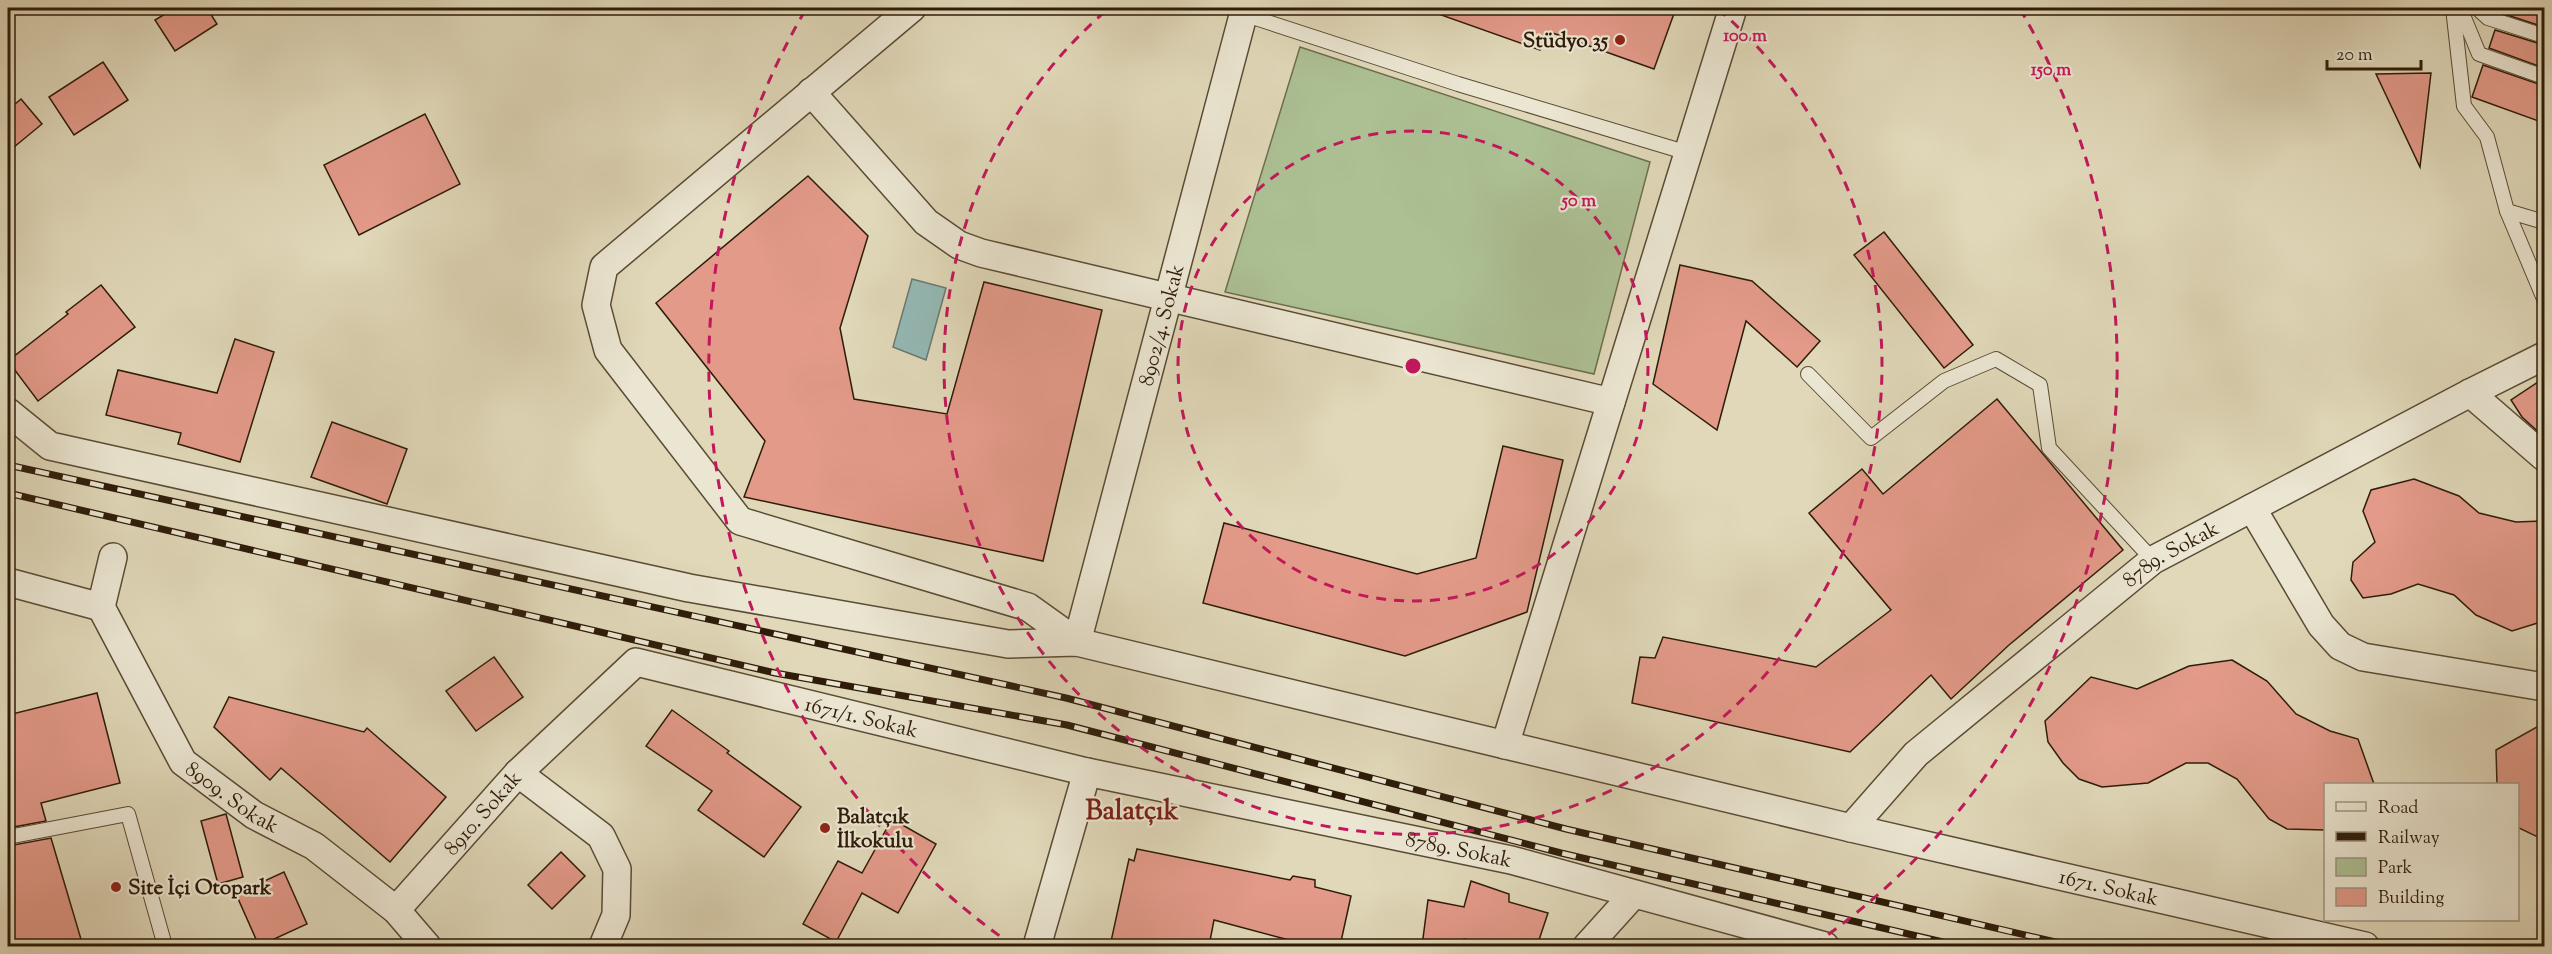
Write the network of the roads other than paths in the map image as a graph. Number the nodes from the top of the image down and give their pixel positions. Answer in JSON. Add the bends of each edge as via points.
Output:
{"nodes":[{"id":1,"x":912,"y":8,"type":"edge"},
{"id":2,"x":1733,"y":8,"type":"edge"},
{"id":3,"x":2453,"y":8,"type":"edge"},
{"id":4,"x":2460,"y":8,"type":"edge"},
{"id":5,"x":2478,"y":8,"type":"edge"},
{"id":6,"x":1244,"y":11,"type":"edge"},
{"id":7,"x":2544,"y":36,"type":"edge"},
{"id":8,"x":2544,"y":77,"type":"edge"},
{"id":9,"x":811,"y":92,"type":"junction"},
{"id":10,"x":1688,"y":153,"type":"junction"},
{"id":11,"x":2507,"y":211,"type":"junction"},
{"id":12,"x":2544,"y":222,"type":"edge"},
{"id":13,"x":1168,"y":297,"type":"junction"},
{"id":14,"x":2544,"y":299,"type":"edge"},
{"id":15,"x":2544,"y":356,"type":"edge"},
{"id":16,"x":1808,"y":374,"type":"dead end"},
{"id":17,"x":2470,"y":393,"type":"junction"},
{"id":18,"x":1611,"y":402,"type":"junction"},
{"id":19,"x":8,"y":411,"type":"edge"},
{"id":20,"x":2544,"y":457,"type":"edge"},
{"id":21,"x":2252,"y":508,"type":"junction"},
{"id":22,"x":113,"y":557,"type":"dead end"},
{"id":23,"x":2153,"y":560,"type":"junction"},
{"id":24,"x":8,"y":582,"type":"edge"},
{"id":25,"x":101,"y":607,"type":"junction"},
{"id":26,"x":1077,"y":642,"type":"junction"},
{"id":27,"x":2544,"y":687,"type":"edge"},
{"id":28,"x":1505,"y":745,"type":"junction"},
{"id":29,"x":1087,"y":772,"type":"junction"},
{"id":30,"x":518,"y":773,"type":"junction"},
{"id":31,"x":1851,"y":828,"type":"junction"},
{"id":32,"x":8,"y":837,"type":"edge"},
{"id":33,"x":1633,"y":895,"type":"junction"},
{"id":34,"x":396,"y":910,"type":"junction"},
{"id":35,"x":165,"y":946,"type":"edge"},
{"id":36,"x":427,"y":946,"type":"edge"},
{"id":37,"x":603,"y":946,"type":"edge"},
{"id":38,"x":1037,"y":946,"type":"edge"},
{"id":39,"x":1587,"y":946,"type":"edge"},
{"id":40,"x":1825,"y":946,"type":"edge"},
{"id":41,"x":2365,"y":946,"type":"edge"}],
"edges":[{"from":1,"to":9,"type":"street"},
{"from":2,"to":10,"type":"street"},
{"from":3,"to":11,"type":"lane","via":[[2464,106],[2487,137]]},
{"from":4,"to":8,"type":"lane","via":[[2479,54]]},
{"from":5,"to":7,"type":"lane","via":[[2488,18]]},
{"from":6,"to":10,"type":"lane","via":[[1458,84]]},
{"from":6,"to":13,"type":"street","name":"8902/4. Sokak"},
{"from":9,"to":13,"type":"street","via":[[926,222],[959,245]]},
{"from":9,"to":26,"type":"street","via":[[604,267],[596,305],[608,350],[741,521],[1028,607]]},
{"from":10,"to":18,"type":"street"},
{"from":11,"to":12,"type":"lane"},
{"from":11,"to":14,"type":"lane"},
{"from":13,"to":18,"type":"street"},
{"from":13,"to":26,"type":"street","name":"8902/4. Sokak"},
{"from":15,"to":17,"type":"street","name":"8789. Sokak"},
{"from":16,"to":23,"type":"lane","via":[[1871,438],[1944,381],[1996,359],[2040,385],[2049,448]]},
{"from":17,"to":20,"type":"street"},
{"from":17,"to":21,"type":"street","name":"8789. Sokak"},
{"from":18,"to":28,"type":"street"},
{"from":19,"to":26,"type":"street","via":[[50,447],[689,588],[1008,644]]},
{"from":21,"to":23,"type":"street","name":"8789. Sokak"},
{"from":21,"to":27,"type":"street","via":[[2321,625],[2340,646],[2363,657]]},
{"from":22,"to":25,"type":"street"},
{"from":23,"to":31,"type":"street","name":"8789. Sokak","via":[[1916,754]]},
{"from":24,"to":25,"type":"street"},
{"from":25,"to":34,"type":"street","name":"8909. Sokak","via":[[183,762],[254,815],[314,846]]},
{"from":26,"to":28,"type":"street","name":"1671. Sokak"},
{"from":28,"to":31,"type":"street","name":"1671. Sokak"},
{"from":29,"to":30,"type":"street","name":"1671/1. Sokak","via":[[636,662]]},
{"from":29,"to":33,"type":"street","name":"8789. Sokak","via":[[1511,860]]},
{"from":29,"to":38,"type":"street"},
{"from":30,"to":34,"type":"street","name":"8910. Sokak"},
{"from":30,"to":37,"type":"street","name":"8910. Sokak","via":[[601,836],[618,869],[616,915]]},
{"from":31,"to":41,"type":"street","name":"1671. Sokak"},
{"from":32,"to":35,"type":"lane","via":[[128,814]]},
{"from":33,"to":39,"type":"street"},
{"from":33,"to":40,"type":"street","name":"8789. Sokak"},
{"from":34,"to":36,"type":"street","name":"8909. Sokak"}]}
